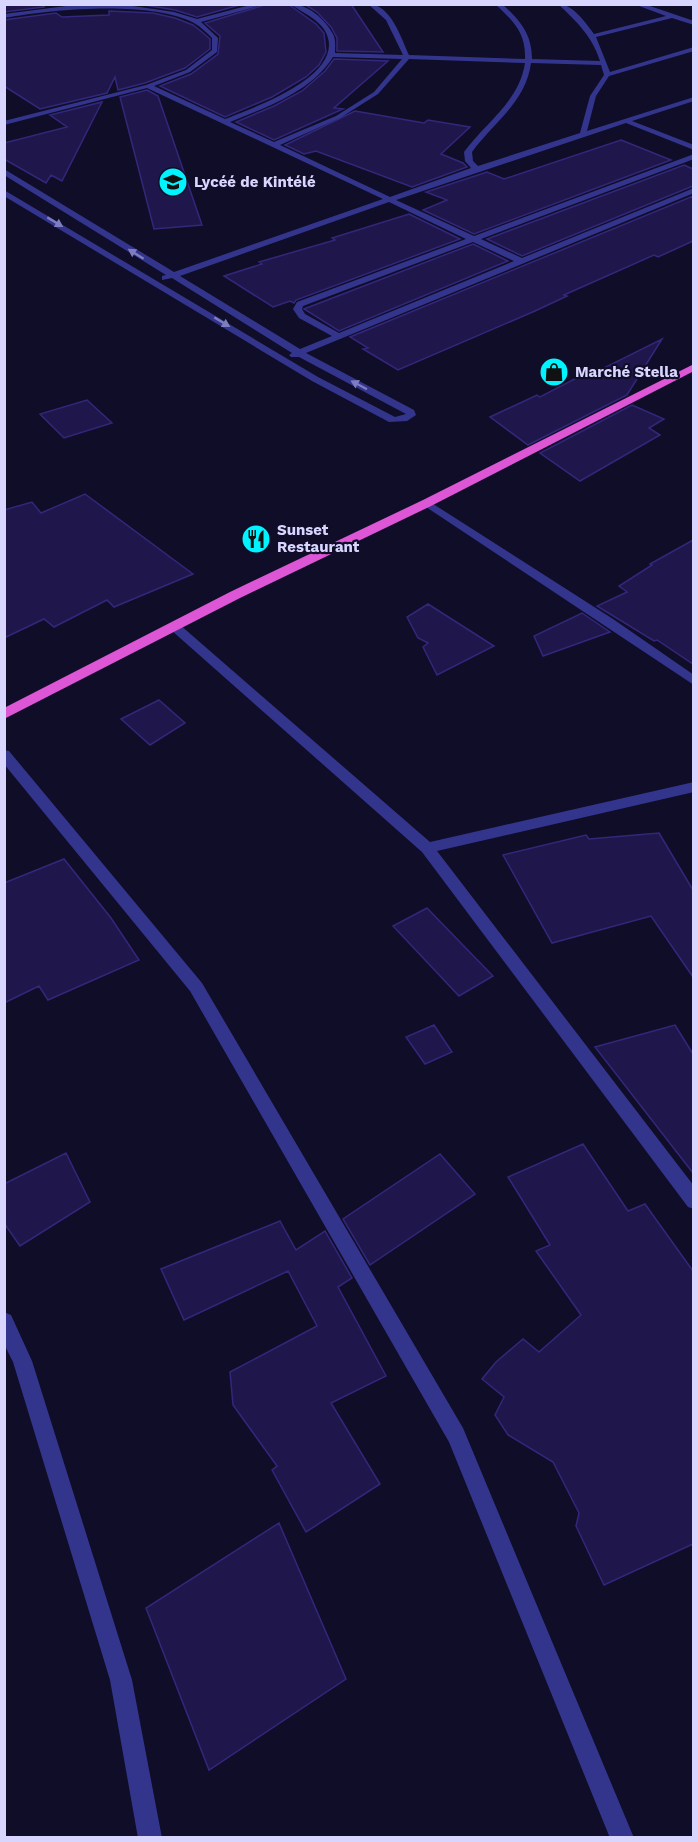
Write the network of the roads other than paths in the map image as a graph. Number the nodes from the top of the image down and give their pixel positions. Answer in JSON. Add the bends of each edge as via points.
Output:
{"nodes":[{"id":1,"x":263,"y":4,"type":"edge"},
{"id":2,"x":294,"y":4,"type":"edge"},
{"id":3,"x":371,"y":4,"type":"edge"},
{"id":4,"x":498,"y":4,"type":"edge"},
{"id":5,"x":561,"y":4,"type":"edge"},
{"id":6,"x":637,"y":4,"type":"edge"},
{"id":7,"x":7,"y":14,"type":"edge"},
{"id":8,"x":671,"y":16,"type":"junction"},
{"id":9,"x":196,"y":21,"type":"junction"},
{"id":10,"x":693,"y":23,"type":"edge"},
{"id":11,"x":593,"y":36,"type":"junction"},
{"id":12,"x":693,"y":49,"type":"edge"},
{"id":13,"x":332,"y":55,"type":"junction"},
{"id":14,"x":407,"y":57,"type":"junction"},
{"id":15,"x":528,"y":61,"type":"junction"},
{"id":16,"x":604,"y":63,"type":"junction"},
{"id":17,"x":607,"y":75,"type":"junction"},
{"id":18,"x":148,"y":86,"type":"junction"},
{"id":19,"x":693,"y":99,"type":"edge"},
{"id":20,"x":626,"y":121,"type":"junction"},
{"id":21,"x":224,"y":122,"type":"junction"},
{"id":22,"x":4,"y":123,"type":"edge"},
{"id":23,"x":583,"y":133,"type":"junction"},
{"id":24,"x":693,"y":138,"type":"edge"},
{"id":25,"x":680,"y":143,"type":"junction"},
{"id":26,"x":274,"y":145,"type":"junction"},
{"id":27,"x":693,"y":148,"type":"edge"},
{"id":28,"x":693,"y":156,"type":"edge"},
{"id":29,"x":476,"y":169,"type":"junction"},
{"id":30,"x":4,"y":171,"type":"edge"},
{"id":31,"x":693,"y":190,"type":"edge"},
{"id":32,"x":4,"y":192,"type":"edge"},
{"id":33,"x":391,"y":200,"type":"junction"},
{"id":34,"x":476,"y":238,"type":"junction"},
{"id":35,"x":523,"y":262,"type":"junction"},
{"id":36,"x":172,"y":276,"type":"junction"},
{"id":37,"x":153,"y":282,"type":"junction"},
{"id":38,"x":338,"y":336,"type":"junction"},
{"id":39,"x":299,"y":353,"type":"junction"},
{"id":40,"x":284,"y":359,"type":"junction"},
{"id":41,"x":693,"y":367,"type":"edge"},
{"id":42,"x":427,"y":502,"type":"junction"},
{"id":43,"x":175,"y":627,"type":"junction"},
{"id":44,"x":693,"y":681,"type":"edge"},
{"id":45,"x":4,"y":714,"type":"edge"},
{"id":46,"x":4,"y":754,"type":"edge"},
{"id":47,"x":693,"y":787,"type":"edge"},
{"id":48,"x":427,"y":848,"type":"junction"},
{"id":49,"x":693,"y":1201,"type":"edge"},
{"id":50,"x":4,"y":1321,"type":"edge"},
{"id":51,"x":150,"y":1838,"type":"edge"},
{"id":52,"x":622,"y":1838,"type":"edge"}],
"edges":[{"from":1,"to":9,"type":"street"},
{"from":2,"to":13,"type":"street","via":[[318,19],[330,33]]},
{"from":3,"to":14,"type":"street","via":[[389,19]]},
{"from":4,"to":15,"type":"street","via":[[527,36]]},
{"from":5,"to":11,"type":"street","via":[[581,19]]},
{"from":6,"to":8,"type":"street"},
{"from":7,"to":9,"type":"street","via":[[108,5],[175,13]]},
{"from":8,"to":10,"type":"street"},
{"from":8,"to":11,"type":"street"},
{"from":9,"to":18,"type":"street","via":[[215,38],[215,51],[188,71]]},
{"from":11,"to":16,"type":"street"},
{"from":12,"to":17,"type":"street"},
{"from":13,"to":14,"type":"street"},
{"from":13,"to":21,"type":"street","via":[[307,83],[285,97]]},
{"from":14,"to":15,"type":"street"},
{"from":14,"to":26,"type":"street","via":[[376,93],[338,117]]},
{"from":15,"to":16,"type":"street"},
{"from":15,"to":29,"type":"street","via":[[516,98],[468,152]]},
{"from":16,"to":17,"type":"street"},
{"from":17,"to":23,"type":"street","via":[[593,96]]},
{"from":18,"to":21,"type":"street"},
{"from":18,"to":22,"type":"street"},
{"from":19,"to":20,"type":"street"},
{"from":20,"to":23,"type":"street"},
{"from":20,"to":25,"type":"street"},
{"from":21,"to":26,"type":"street"},
{"from":23,"to":29,"type":"street"},
{"from":24,"to":25,"type":"street"},
{"from":25,"to":27,"type":"street"},
{"from":26,"to":33,"type":"street"},
{"from":28,"to":34,"type":"street"},
{"from":29,"to":33,"type":"street"},
{"from":36,"to":30,"type":"street","one_way":true},
{"from":31,"to":35,"type":"street"},
{"from":32,"to":37,"type":"street","one_way":true},
{"from":33,"to":34,"type":"street"},
{"from":33,"to":36,"type":"street"},
{"from":34,"to":35,"type":"street"},
{"from":34,"to":38,"type":"street","via":[[300,304],[297,309],[302,316]]},
{"from":35,"to":38,"type":"street"},
{"from":36,"to":37,"type":"street"},
{"from":36,"to":39,"type":"street"},
{"from":37,"to":40,"type":"street","one_way":true},
{"from":38,"to":39,"type":"street"},
{"from":39,"to":40,"type":"street"},
{"from":40,"to":39,"type":"street","one_way":true,"via":[[393,420],[411,415]]},
{"from":41,"to":42,"type":"highway"},
{"from":42,"to":43,"type":"highway"},
{"from":42,"to":44,"type":"street"},
{"from":43,"to":45,"type":"highway"},
{"from":43,"to":48,"type":"street"},
{"from":46,"to":52,"type":"street","via":[[196,987],[456,1435]]},
{"from":47,"to":48,"type":"street"},
{"from":48,"to":49,"type":"street"},
{"from":50,"to":51,"type":"street","via":[[22,1361],[121,1680]]}]}
